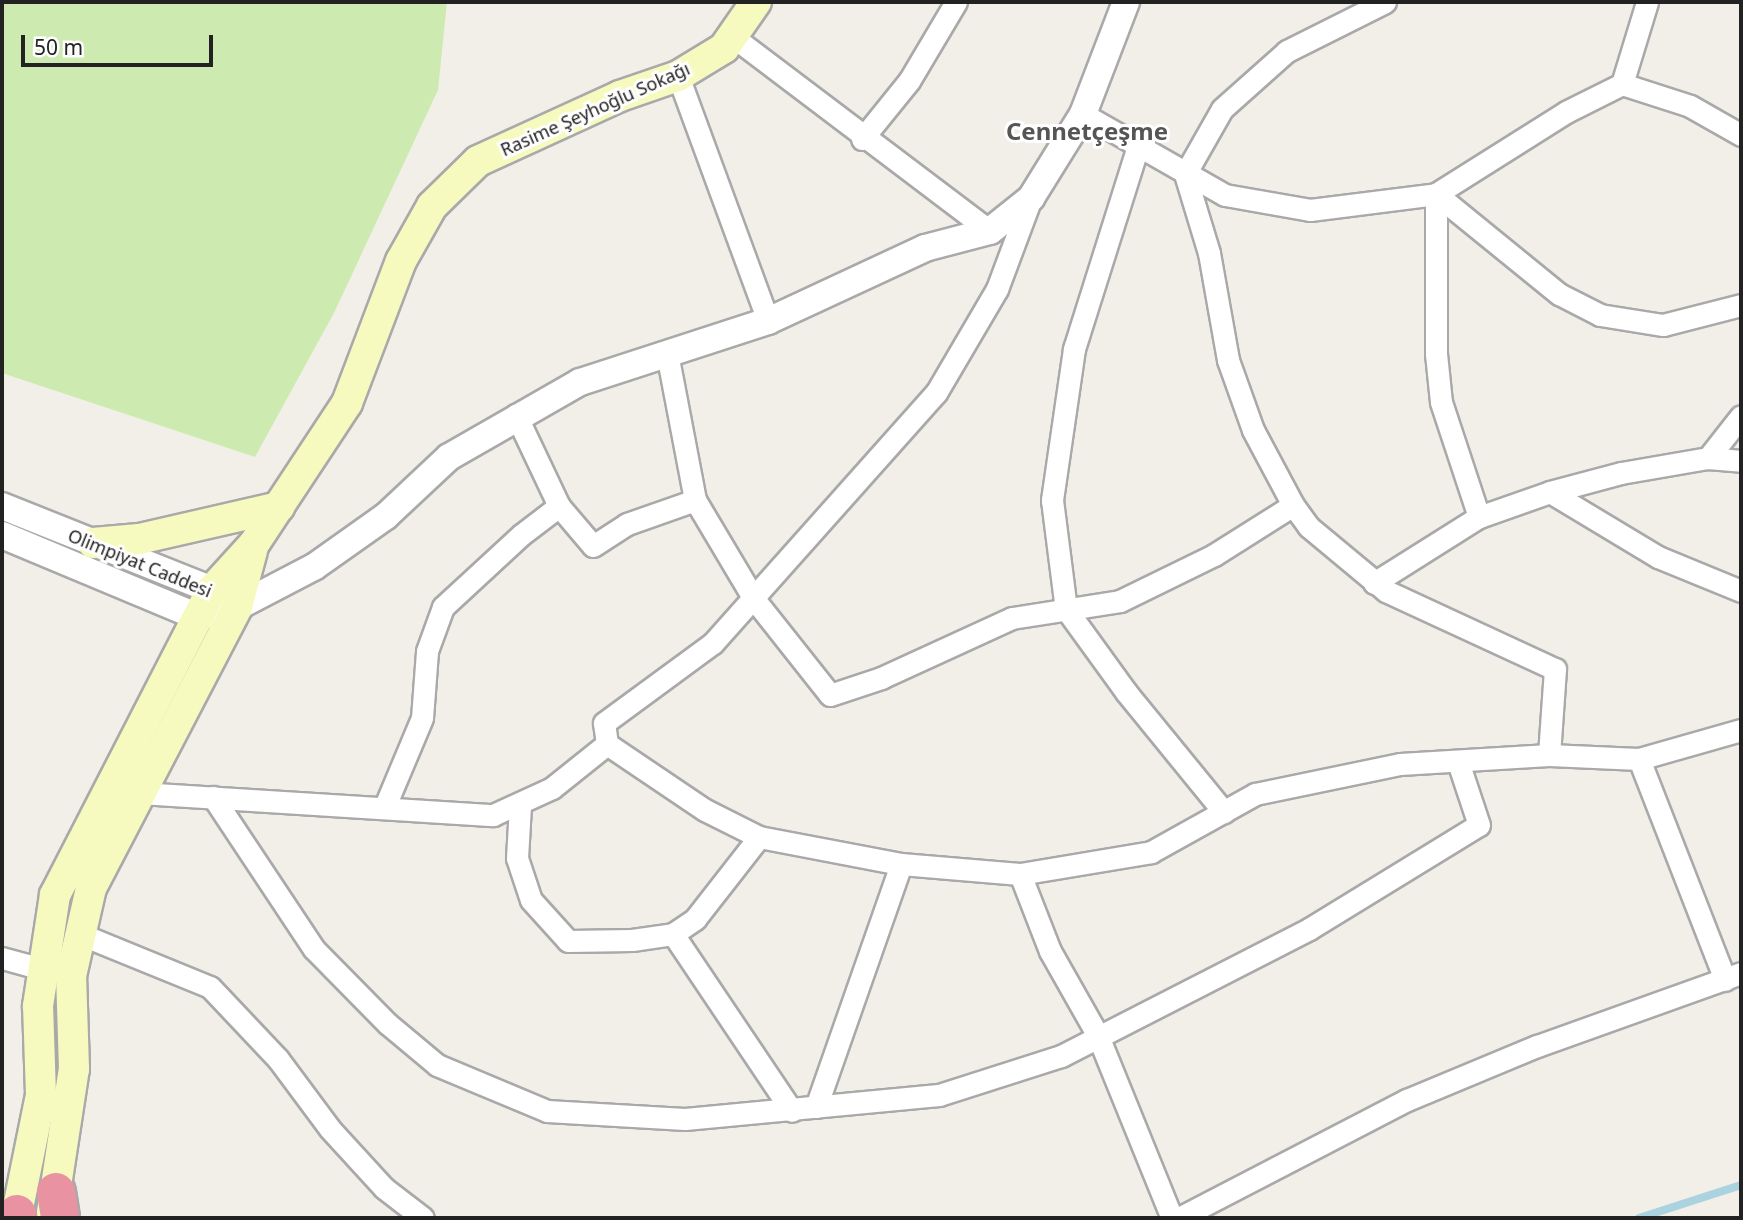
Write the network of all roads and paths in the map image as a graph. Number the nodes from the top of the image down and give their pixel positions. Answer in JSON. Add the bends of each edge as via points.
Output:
{"nodes":[{"id":1,"x":755,"y":2,"type":"edge"},
{"id":2,"x":956,"y":2,"type":"edge"},
{"id":3,"x":1126,"y":2,"type":"edge"},
{"id":4,"x":1385,"y":2,"type":"edge"},
{"id":5,"x":1647,"y":2,"type":"edge"},
{"id":6,"x":732,"y":36,"type":"junction"},
{"id":7,"x":678,"y":76,"type":"junction"},
{"id":8,"x":1622,"y":83,"type":"junction"},
{"id":9,"x":1083,"y":114,"type":"junction"},
{"id":10,"x":1741,"y":135,"type":"edge"},
{"id":11,"x":862,"y":139,"type":"junction"},
{"id":12,"x":1138,"y":146,"type":"junction"},
{"id":13,"x":1185,"y":174,"type":"junction"},
{"id":14,"x":1436,"y":194,"type":"junction"},
{"id":15,"x":1031,"y":198,"type":"junction"},
{"id":16,"x":990,"y":231,"type":"junction"},
{"id":17,"x":1741,"y":305,"type":"edge"},
{"id":18,"x":768,"y":321,"type":"junction"},
{"id":19,"x":667,"y":353,"type":"junction"},
{"id":20,"x":516,"y":415,"type":"junction"},
{"id":21,"x":1741,"y":416,"type":"edge"},
{"id":22,"x":1708,"y":458,"type":"junction"},
{"id":23,"x":1741,"y":461,"type":"edge"},
{"id":24,"x":1550,"y":492,"type":"junction"},
{"id":25,"x":695,"y":500,"type":"junction"},
{"id":26,"x":1293,"y":505,"type":"junction"},
{"id":27,"x":2,"y":506,"type":"edge"},
{"id":28,"x":559,"y":506,"type":"junction"},
{"id":29,"x":279,"y":507,"type":"junction"},
{"id":30,"x":1479,"y":517,"type":"junction"},
{"id":31,"x":2,"y":536,"type":"edge"},
{"id":32,"x":93,"y":543,"type":"junction"},
{"id":33,"x":254,"y":544,"type":"junction"},
{"id":34,"x":1374,"y":583,"type":"junction"},
{"id":35,"x":212,"y":590,"type":"junction"},
{"id":36,"x":1741,"y":591,"type":"edge"},
{"id":37,"x":754,"y":599,"type":"junction"},
{"id":38,"x":236,"y":607,"type":"junction"},
{"id":39,"x":1066,"y":608,"type":"junction"},
{"id":40,"x":198,"y":617,"type":"junction"},
{"id":41,"x":1741,"y":730,"type":"edge"},
{"id":42,"x":607,"y":744,"type":"junction"},
{"id":43,"x":1549,"y":755,"type":"junction"},
{"id":44,"x":1639,"y":759,"type":"junction"},
{"id":45,"x":1458,"y":762,"type":"junction"},
{"id":46,"x":140,"y":793,"type":"junction"},
{"id":47,"x":213,"y":797,"type":"junction"},
{"id":48,"x":385,"y":806,"type":"junction"},
{"id":49,"x":520,"y":806,"type":"junction"},
{"id":50,"x":1224,"y":812,"type":"junction"},
{"id":51,"x":758,"y":837,"type":"junction"},
{"id":52,"x":901,"y":864,"type":"junction"},
{"id":53,"x":1020,"y":874,"type":"junction"},
{"id":54,"x":80,"y":934,"type":"junction"},
{"id":55,"x":673,"y":934,"type":"junction"},
{"id":56,"x":2,"y":958,"type":"edge"},
{"id":57,"x":43,"y":969,"type":"junction"},
{"id":58,"x":1733,"y":977,"type":"edge"},
{"id":59,"x":1098,"y":1037,"type":"junction"},
{"id":60,"x":816,"y":1107,"type":"junction"},
{"id":61,"x":792,"y":1111,"type":"junction"},
{"id":62,"x":36,"y":1213,"type":"edge"},
{"id":63,"x":422,"y":1218,"type":"edge"},
{"id":64,"x":1172,"y":1218,"type":"edge"},
{"id":65,"x":1179,"y":1218,"type":"edge"}],
"edges":[{"from":1,"to":6,"type":"main road","name":"Rasime Şeyhoğlu Sokağı"},
{"from":2,"to":11,"type":"street","via":[[909,81]]},
{"from":3,"to":9,"type":"street"},
{"from":4,"to":13,"type":"street","via":[[1287,51],[1222,109]]},
{"from":5,"to":8,"type":"street"},
{"from":6,"to":7,"type":"main road","name":"Rasime Şeyhoğlu Sokağı","via":[[724,48]]},
{"from":6,"to":11,"type":"street"},
{"from":7,"to":18,"type":"street"},
{"from":7,"to":29,"type":"main road","name":"Rasime Şeyhoğlu Sokağı","via":[[620,96],[478,161],[432,206],[401,261],[347,403]]},
{"from":8,"to":10,"type":"street","via":[[1690,106]]},
{"from":8,"to":14,"type":"street","via":[[1566,112]]},
{"from":9,"to":12,"type":"street"},
{"from":9,"to":15,"type":"street"},
{"from":11,"to":16,"type":"street"},
{"from":12,"to":13,"type":"street"},
{"from":12,"to":39,"type":"street","via":[[1074,349],[1052,500]]},
{"from":13,"to":14,"type":"street","via":[[1225,195],[1310,210]]},
{"from":13,"to":26,"type":"street","via":[[1209,253],[1228,360],[1253,430]]},
{"from":14,"to":17,"type":"street","via":[[1559,294],[1600,315],[1663,325]]},
{"from":14,"to":30,"type":"street","via":[[1436,354],[1441,402]]},
{"from":15,"to":16,"type":"street"},
{"from":15,"to":37,"type":"street","via":[[997,289],[936,393]]},
{"from":16,"to":18,"type":"street","via":[[925,248]]},
{"from":18,"to":19,"type":"street"},
{"from":19,"to":20,"type":"street","via":[[580,382]]},
{"from":19,"to":25,"type":"street"},
{"from":20,"to":28,"type":"street"},
{"from":20,"to":38,"type":"street","via":[[449,457],[386,516],[314,567]]},
{"from":21,"to":22,"type":"street"},
{"from":22,"to":23,"type":"street"},
{"from":22,"to":24,"type":"street","via":[[1621,472]]},
{"from":24,"to":30,"type":"street"},
{"from":24,"to":36,"type":"street","via":[[1658,557]]},
{"from":25,"to":28,"type":"street","via":[[627,524],[593,546]]},
{"from":25,"to":37,"type":"street"},
{"from":26,"to":34,"type":"street","via":[[1309,527]]},
{"from":26,"to":39,"type":"street","via":[[1214,555],[1120,601]]},
{"from":27,"to":32,"type":"street","name":"Olimpiyat Caddesi"},
{"from":28,"to":48,"type":"street","via":[[443,607],[427,651],[422,718]]},
{"from":29,"to":32,"type":"main road","via":[[139,540]]},
{"from":29,"to":33,"type":"main road","name":"Rasime Şeyhoğlu Sokağı"},
{"from":30,"to":34,"type":"street"},
{"from":31,"to":40,"type":"street","name":"Olimpiyat Caddesi"},
{"from":32,"to":35,"type":"street","name":"Olimpiyat Caddesi"},
{"from":33,"to":35,"type":"main road"},
{"from":33,"to":38,"type":"main road"},
{"from":34,"to":43,"type":"street","via":[[1555,669]]},
{"from":35,"to":38,"type":"street","name":"Olimpiyat Caddesi"},
{"from":35,"to":40,"type":"main road"},
{"from":37,"to":39,"type":"street","via":[[830,695],[881,678],[1012,618]]},
{"from":37,"to":42,"type":"street","via":[[713,643],[604,723]]},
{"from":38,"to":40,"type":"street","name":"Olimpiyat Caddesi"},
{"from":38,"to":46,"type":"main road"},
{"from":39,"to":50,"type":"street","via":[[1126,692]]},
{"from":40,"to":57,"type":"main road","via":[[55,895]]},
{"from":41,"to":44,"type":"street"},
{"from":42,"to":49,"type":"street"},
{"from":42,"to":51,"type":"street","via":[[705,810]]},
{"from":43,"to":44,"type":"street"},
{"from":43,"to":45,"type":"street"},
{"from":44,"to":58,"type":"street"},
{"from":45,"to":50,"type":"street","via":[[1400,764],[1268,792]]},
{"from":45,"to":59,"type":"street","via":[[1479,825],[1309,929]]},
{"from":46,"to":47,"type":"street"},
{"from":46,"to":54,"type":"main road","via":[[91,888]]},
{"from":47,"to":48,"type":"street"},
{"from":47,"to":61,"type":"street","via":[[314,949],[388,1024],[437,1065],[547,1111],[685,1119]]},
{"from":48,"to":49,"type":"street","via":[[493,816]]},
{"from":49,"to":55,"type":"street","via":[[517,858],[531,900],[568,941]]},
{"from":50,"to":53,"type":"street","via":[[1151,852]]},
{"from":51,"to":52,"type":"street"},
{"from":51,"to":55,"type":"street","via":[[695,919]]},
{"from":52,"to":53,"type":"street"},
{"from":52,"to":60,"type":"street"},
{"from":53,"to":59,"type":"street","via":[[1050,950]]},
{"from":54,"to":62,"type":"main road","via":[[71,976],[74,1069]]},
{"from":54,"to":63,"type":"street","via":[[209,987],[278,1059],[330,1129],[384,1188]]},
{"from":55,"to":61,"type":"street"},
{"from":56,"to":57,"type":"street"},
{"from":57,"to":62,"type":"main road","via":[[38,1006],[41,1095]]},
{"from":58,"to":65,"type":"street","via":[[1537,1046],[1407,1100]]},
{"from":59,"to":60,"type":"street","via":[[1061,1056],[939,1095]]},
{"from":59,"to":64,"type":"street"},
{"from":60,"to":61,"type":"street"}]}
